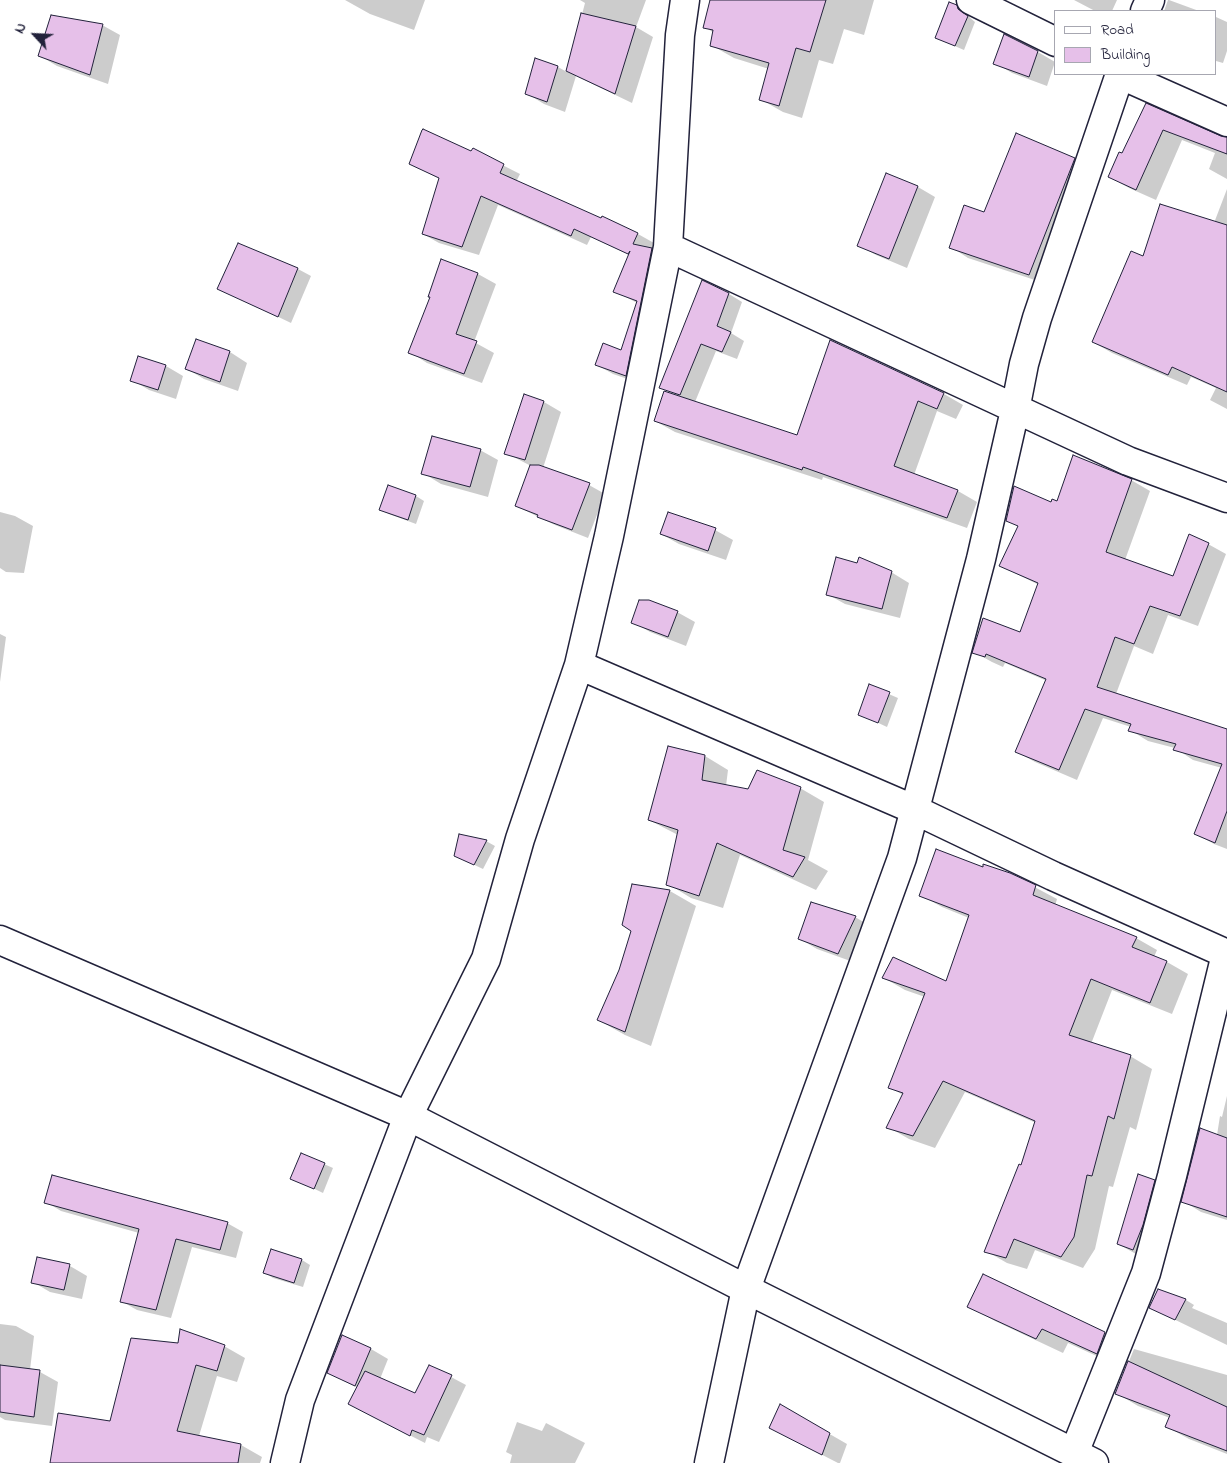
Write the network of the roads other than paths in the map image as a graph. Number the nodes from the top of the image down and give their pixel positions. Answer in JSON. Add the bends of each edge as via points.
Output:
{"nodes":[{"id":1,"x":684,"y":0,"type":"edge"},
{"id":2,"x":971,"y":0,"type":"edge"},
{"id":3,"x":1054,"y":41,"type":"edge"},
{"id":4,"x":1120,"y":75,"type":"edge"},
{"id":5,"x":1122,"y":75,"type":"edge"},
{"id":6,"x":1227,"y":122,"type":"edge"},
{"id":7,"x":668,"y":247,"type":"junction"},
{"id":8,"x":1016,"y":410,"type":"junction"},
{"id":9,"x":1227,"y":498,"type":"edge"},
{"id":10,"x":579,"y":665,"type":"junction"},
{"id":11,"x":914,"y":809,"type":"junction"},
{"id":12,"x":0,"y":940,"type":"edge"},
{"id":13,"x":1226,"y":954,"type":"edge"},
{"id":14,"x":408,"y":1116,"type":"junction"},
{"id":15,"x":746,"y":1289,"type":"junction"},
{"id":16,"x":1084,"y":1458,"type":"edge"},
{"id":17,"x":285,"y":1463,"type":"edge"},
{"id":18,"x":709,"y":1463,"type":"edge"}],
"edges":[{"from":1,"to":7,"type":"street"},
{"from":2,"to":3,"type":"street"},
{"from":4,"to":8,"type":"street","via":[[1037,318]]},
{"from":5,"to":6,"type":"street"},
{"from":7,"to":8,"type":"street"},
{"from":7,"to":10,"type":"street"},
{"from":8,"to":9,"type":"street","via":[[1128,462]]},
{"from":8,"to":11,"type":"street","via":[[981,559]]},
{"from":10,"to":11,"type":"street"},
{"from":10,"to":14,"type":"street","via":[[520,838],[486,959]]},
{"from":11,"to":13,"type":"street"},
{"from":11,"to":15,"type":"street","via":[[902,858]]},
{"from":12,"to":14,"type":"street"},
{"from":13,"to":16,"type":"street","via":[[1146,1274]]},
{"from":14,"to":15,"type":"street"},
{"from":14,"to":17,"type":"street","via":[[300,1400]]},
{"from":15,"to":16,"type":"street"},
{"from":15,"to":18,"type":"street"}]}
